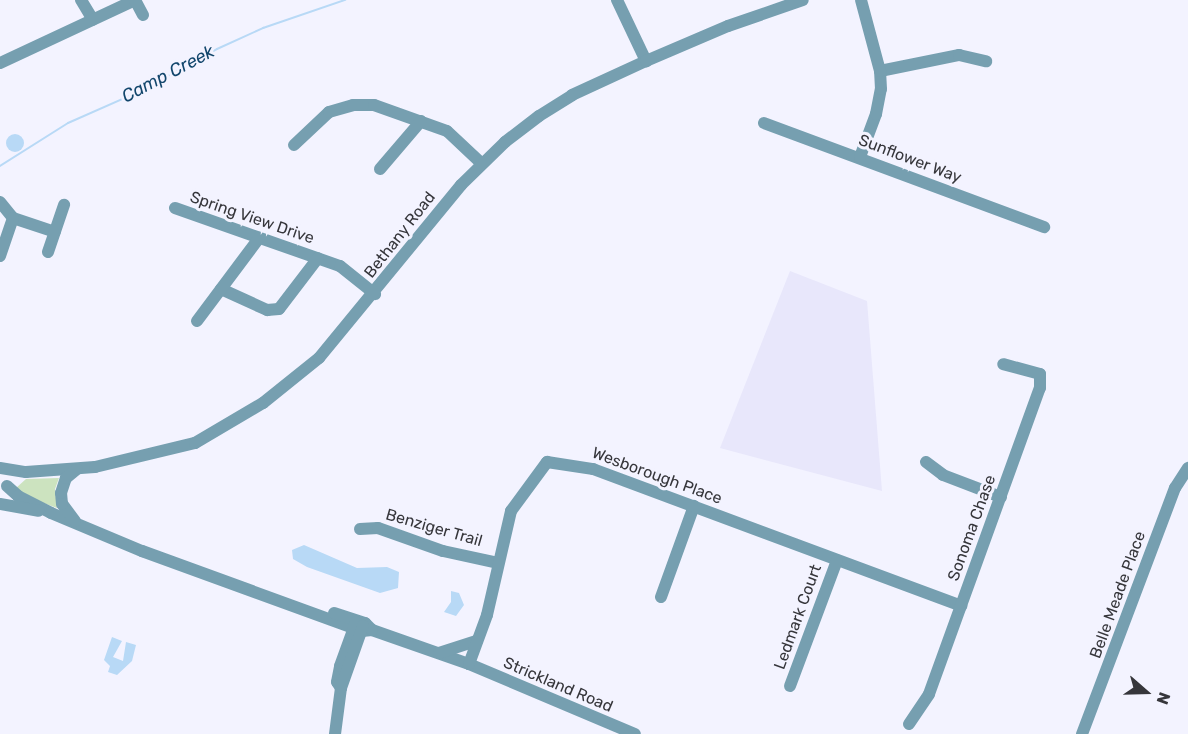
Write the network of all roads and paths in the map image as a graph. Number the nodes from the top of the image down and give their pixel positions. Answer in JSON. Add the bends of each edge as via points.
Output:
{"nodes":[{"id":1,"x":81,"y":0,"type":"edge"},
{"id":2,"x":617,"y":0,"type":"edge"},
{"id":3,"x":803,"y":0,"type":"edge"},
{"id":4,"x":861,"y":0,"type":"edge"},
{"id":5,"x":142,"y":15,"type":"dead end"},
{"id":6,"x":93,"y":20,"type":"junction"},
{"id":7,"x":646,"y":61,"type":"junction"},
{"id":8,"x":986,"y":61,"type":"dead end"},
{"id":9,"x":0,"y":63,"type":"edge"},
{"id":10,"x":880,"y":71,"type":"junction"},
{"id":11,"x":421,"y":121,"type":"junction"},
{"id":12,"x":764,"y":123,"type":"dead end"},
{"id":13,"x":294,"y":146,"type":"dead end"},
{"id":14,"x":860,"y":157,"type":"junction"},
{"id":15,"x":482,"y":163,"type":"junction"},
{"id":16,"x":380,"y":169,"type":"dead end"},
{"id":17,"x":0,"y":202,"type":"edge"},
{"id":18,"x":64,"y":205,"type":"dead end"},
{"id":19,"x":175,"y":208,"type":"dead end"},
{"id":20,"x":13,"y":218,"type":"junction"},
{"id":21,"x":1044,"y":227,"type":"dead end"},
{"id":22,"x":55,"y":232,"type":"junction"},
{"id":23,"x":259,"y":237,"type":"junction"},
{"id":24,"x":48,"y":252,"type":"dead end"},
{"id":25,"x":0,"y":256,"type":"edge"},
{"id":26,"x":318,"y":258,"type":"junction"},
{"id":27,"x":221,"y":289,"type":"junction"},
{"id":28,"x":375,"y":294,"type":"junction"},
{"id":29,"x":197,"y":321,"type":"dead end"},
{"id":30,"x":1003,"y":364,"type":"dead end"},
{"id":31,"x":926,"y":462,"type":"dead end"},
{"id":32,"x":0,"y":468,"type":"edge"},
{"id":33,"x":79,"y":468,"type":"junction"},
{"id":34,"x":1188,"y":468,"type":"edge"},
{"id":35,"x":26,"y":472,"type":"junction"},
{"id":36,"x":7,"y":483,"type":"junction"},
{"id":37,"x":1001,"y":497,"type":"junction"},
{"id":38,"x":0,"y":503,"type":"edge"},
{"id":39,"x":694,"y":506,"type":"junction"},
{"id":40,"x":51,"y":513,"type":"junction"},
{"id":41,"x":78,"y":524,"type":"junction"},
{"id":42,"x":360,"y":529,"type":"dead end"},
{"id":43,"x":837,"y":560,"type":"junction"},
{"id":44,"x":498,"y":563,"type":"junction"},
{"id":45,"x":243,"y":587,"type":"junction"},
{"id":46,"x":661,"y":597,"type":"dead end"},
{"id":47,"x":961,"y":606,"type":"junction"},
{"id":48,"x":328,"y":619,"type":"junction"},
{"id":49,"x":362,"y":626,"type":"junction"},
{"id":50,"x":393,"y":637,"type":"junction"},
{"id":51,"x":477,"y":641,"type":"junction"},
{"id":52,"x":349,"y":653,"type":"junction"},
{"id":53,"x":437,"y":654,"type":"junction"},
{"id":54,"x":468,"y":664,"type":"junction"},
{"id":55,"x":790,"y":686,"type":"dead end"},
{"id":56,"x":909,"y":724,"type":"dead end"},
{"id":57,"x":629,"y":733,"type":"edge"},
{"id":58,"x":335,"y":734,"type":"edge"},
{"id":59,"x":1082,"y":734,"type":"edge"}],
"edges":[{"from":1,"to":6,"type":"street"},
{"from":2,"to":7,"type":"street"},
{"from":3,"to":7,"type":"street","name":"Bethany Road"},
{"from":4,"to":10,"type":"street"},
{"from":5,"to":6,"type":"street","via":[[135,0]]},
{"from":6,"to":9,"type":"street"},
{"from":7,"to":15,"type":"street","name":"Bethany Road","via":[[564,100],[510,137]]},
{"from":8,"to":10,"type":"street","via":[[959,55]]},
{"from":10,"to":14,"type":"street","via":[[876,114]]},
{"from":11,"to":13,"type":"street","via":[[374,105],[353,105],[329,112]]},
{"from":11,"to":15,"type":"street","via":[[447,131]]},
{"from":11,"to":16,"type":"street"},
{"from":12,"to":14,"type":"street","name":"Sunflower Way"},
{"from":14,"to":21,"type":"street","name":"Sunflower Way"},
{"from":15,"to":28,"type":"street","name":"Bethany Road"},
{"from":17,"to":20,"type":"street"},
{"from":18,"to":22,"type":"street"},
{"from":19,"to":23,"type":"street","name":"Spring View Drive"},
{"from":20,"to":22,"type":"street"},
{"from":20,"to":25,"type":"street"},
{"from":22,"to":24,"type":"street"},
{"from":23,"to":26,"type":"street","name":"Spring View Drive"},
{"from":23,"to":27,"type":"street"},
{"from":26,"to":27,"type":"street","name":"Spring View Drive","via":[[279,309],[267,310]]},
{"from":26,"to":28,"type":"street","name":"Spring View Drive","via":[[340,266]]},
{"from":27,"to":29,"type":"street"},
{"from":28,"to":33,"type":"street","name":"Bethany Road","via":[[319,357],[263,403],[195,444],[129,461]]},
{"from":30,"to":37,"type":"street","name":"Sonoma Chase","via":[[1040,374],[1040,388]]},
{"from":31,"to":37,"type":"street","via":[[943,475]]},
{"from":32,"to":35,"type":"street","name":"Bethany Road"},
{"from":32,"to":36,"type":"street"},
{"from":33,"to":35,"type":"street","name":"Bethany Road"},
{"from":33,"to":41,"type":"street","via":[[66,478],[61,493],[62,504]]},
{"from":34,"to":59,"type":"street","name":"Belle Meade Place","via":[[1175,488]]},
{"from":35,"to":36,"type":"street","name":"Bethany Road"},
{"from":36,"to":38,"type":"street"},
{"from":36,"to":40,"type":"street","via":[[18,496]]},
{"from":37,"to":47,"type":"street","name":"Sonoma Chase"},
{"from":38,"to":40,"type":"street"},
{"from":39,"to":43,"type":"street","name":"Wesborough Place"},
{"from":39,"to":44,"type":"street","name":"Wesborough Place","via":[[593,470],[547,462],[514,503]]},
{"from":39,"to":46,"type":"street"},
{"from":40,"to":41,"type":"street"},
{"from":41,"to":45,"type":"street"},
{"from":42,"to":44,"type":"street","name":"Benziger Trail","via":[[378,528],[443,551]]},
{"from":43,"to":47,"type":"street","name":"Wesborough Place"},
{"from":43,"to":55,"type":"street","name":"Ledmark Court"},
{"from":44,"to":51,"type":"street","name":"Wesborough Place"},
{"from":45,"to":48,"type":"street"},
{"from":45,"to":49,"type":"street"},
{"from":47,"to":56,"type":"street","name":"Sonoma Chase","via":[[925,701]]},
{"from":48,"to":49,"type":"street"},
{"from":48,"to":52,"type":"street","via":[[344,633]]},
{"from":49,"to":50,"type":"street","name":"Strickland Road"},
{"from":49,"to":52,"type":"street"},
{"from":50,"to":52,"type":"street","via":[[367,638]]},
{"from":50,"to":53,"type":"street","name":"Strickland Road"},
{"from":51,"to":53,"type":"street"},
{"from":51,"to":54,"type":"street","name":"Wesborough Place"},
{"from":52,"to":58,"type":"street"},
{"from":53,"to":54,"type":"street","name":"Strickland Road"},
{"from":54,"to":57,"type":"street","name":"Strickland Road"}]}
